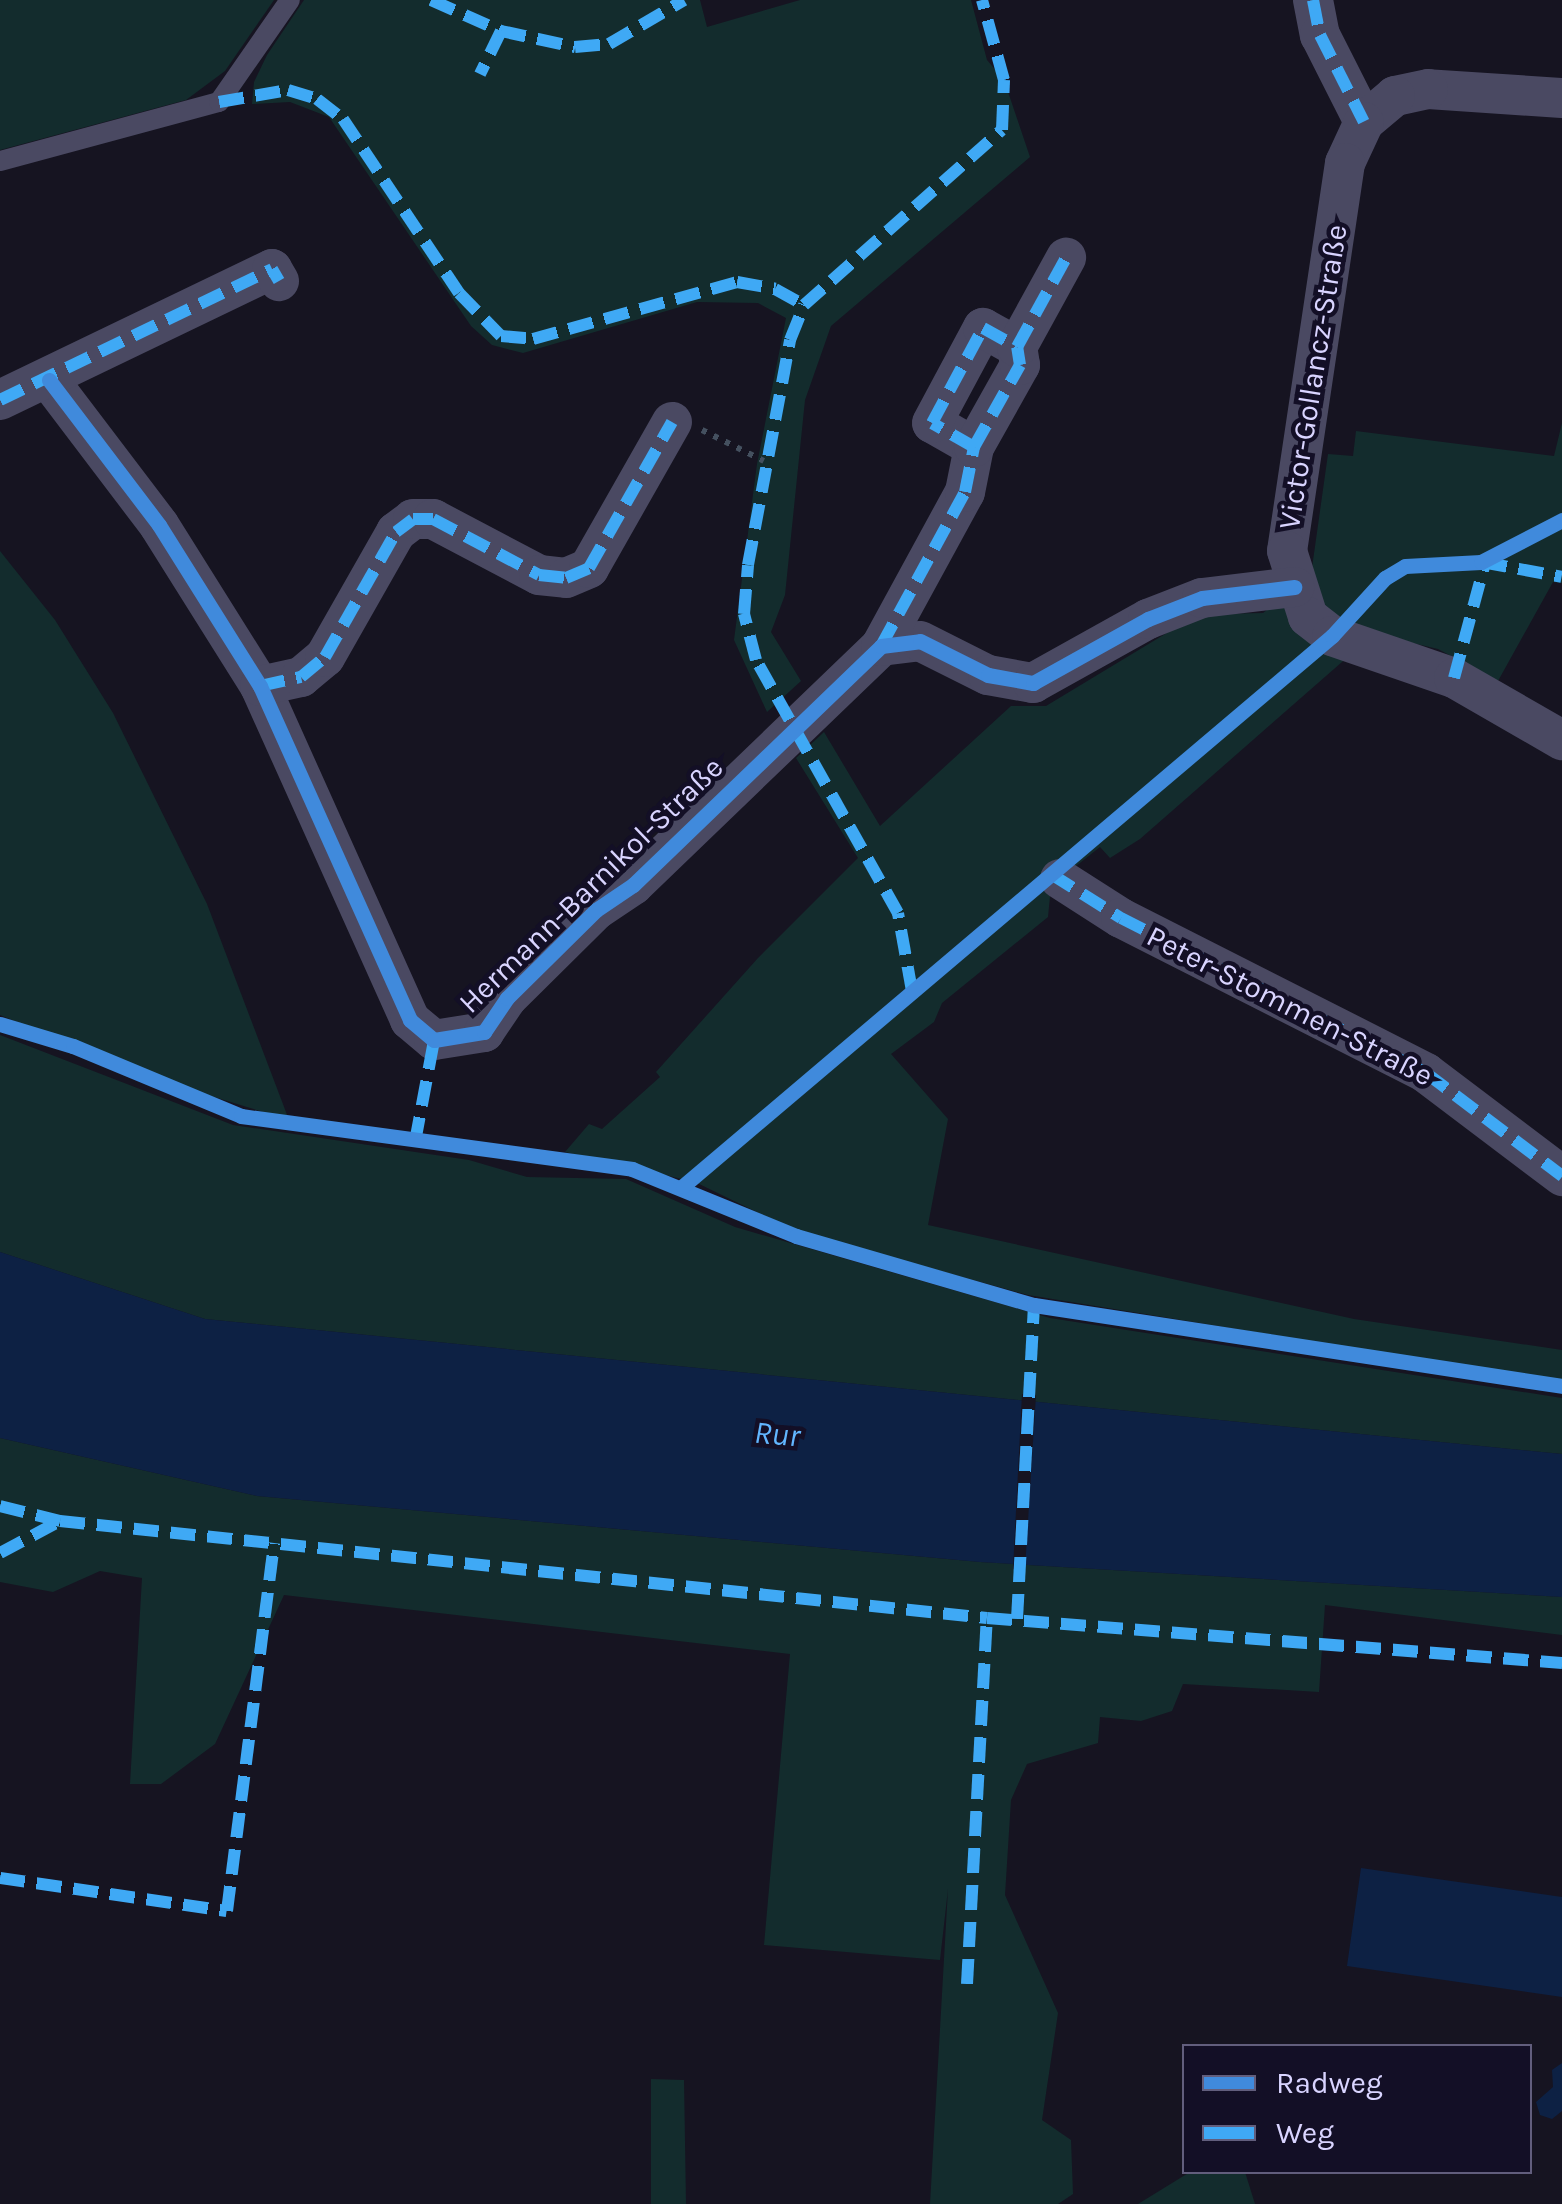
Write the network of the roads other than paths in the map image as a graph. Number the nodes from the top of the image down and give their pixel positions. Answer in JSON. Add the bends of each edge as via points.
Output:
{"nodes":[{"id":1,"x":290,"y":0,"type":"edge"},
{"id":2,"x":1313,"y":0,"type":"edge"},
{"id":3,"x":1562,"y":98,"type":"edge"},
{"id":4,"x":1364,"y":122,"type":"junction"},
{"id":5,"x":0,"y":161,"type":"edge"},
{"id":6,"x":1066,"y":258,"type":"dead end"},
{"id":7,"x":279,"y":281,"type":"dead end"},
{"id":8,"x":49,"y":380,"type":"junction"},
{"id":9,"x":0,"y":400,"type":"edge"},
{"id":10,"x":672,"y":422,"type":"road end"},
{"id":11,"x":1294,"y":586,"type":"junction"},
{"id":12,"x":881,"y":646,"type":"junction"},
{"id":13,"x":260,"y":686,"type":"junction"},
{"id":14,"x":1562,"y":740,"type":"edge"},
{"id":15,"x":1060,"y":880,"type":"dead end"},
{"id":16,"x":1562,"y":1176,"type":"edge"}],
"edges":[{"from":1,"to":5,"type":"lane","via":[[219,102]]},
{"from":2,"to":4,"type":"street","via":[[1320,34]]},
{"from":3,"to":4,"type":"street","via":[[1428,89],[1395,96]]},
{"from":4,"to":11,"type":"street","name":"Victor-Gollancz-Straße","via":[[1346,163],[1287,552]]},
{"from":6,"to":12,"type":"street","name":"Hermann-Barnikol-Straße","via":[[1017,346],[1020,365],[974,447],[965,492]]},
{"from":7,"to":8,"type":"street","via":[[272,270]]},
{"from":8,"to":9,"type":"street"},
{"from":8,"to":13,"type":"street","name":"Hermann-Barnikol-Straße","via":[[159,525]]},
{"from":10,"to":13,"type":"street","via":[[589,568],[566,578],[539,575],[433,519],[414,519],[396,532],[325,657],[300,676]]},
{"from":11,"to":12,"type":"street","via":[[1202,598],[1032,682],[988,676],[920,641]]},
{"from":11,"to":14,"type":"street","name":"Victor-Gollancz-Straße","via":[[1308,617],[1332,636],[1454,678]]},
{"from":12,"to":13,"type":"street","name":"Hermann-Barnikol-Straße","via":[[633,884],[596,910],[507,998],[484,1032],[461,1040],[434,1040],[410,1020]]},
{"from":15,"to":16,"type":"street","name":"Peter-Stommen-Straße","via":[[1120,918],[1426,1073]]}]}
